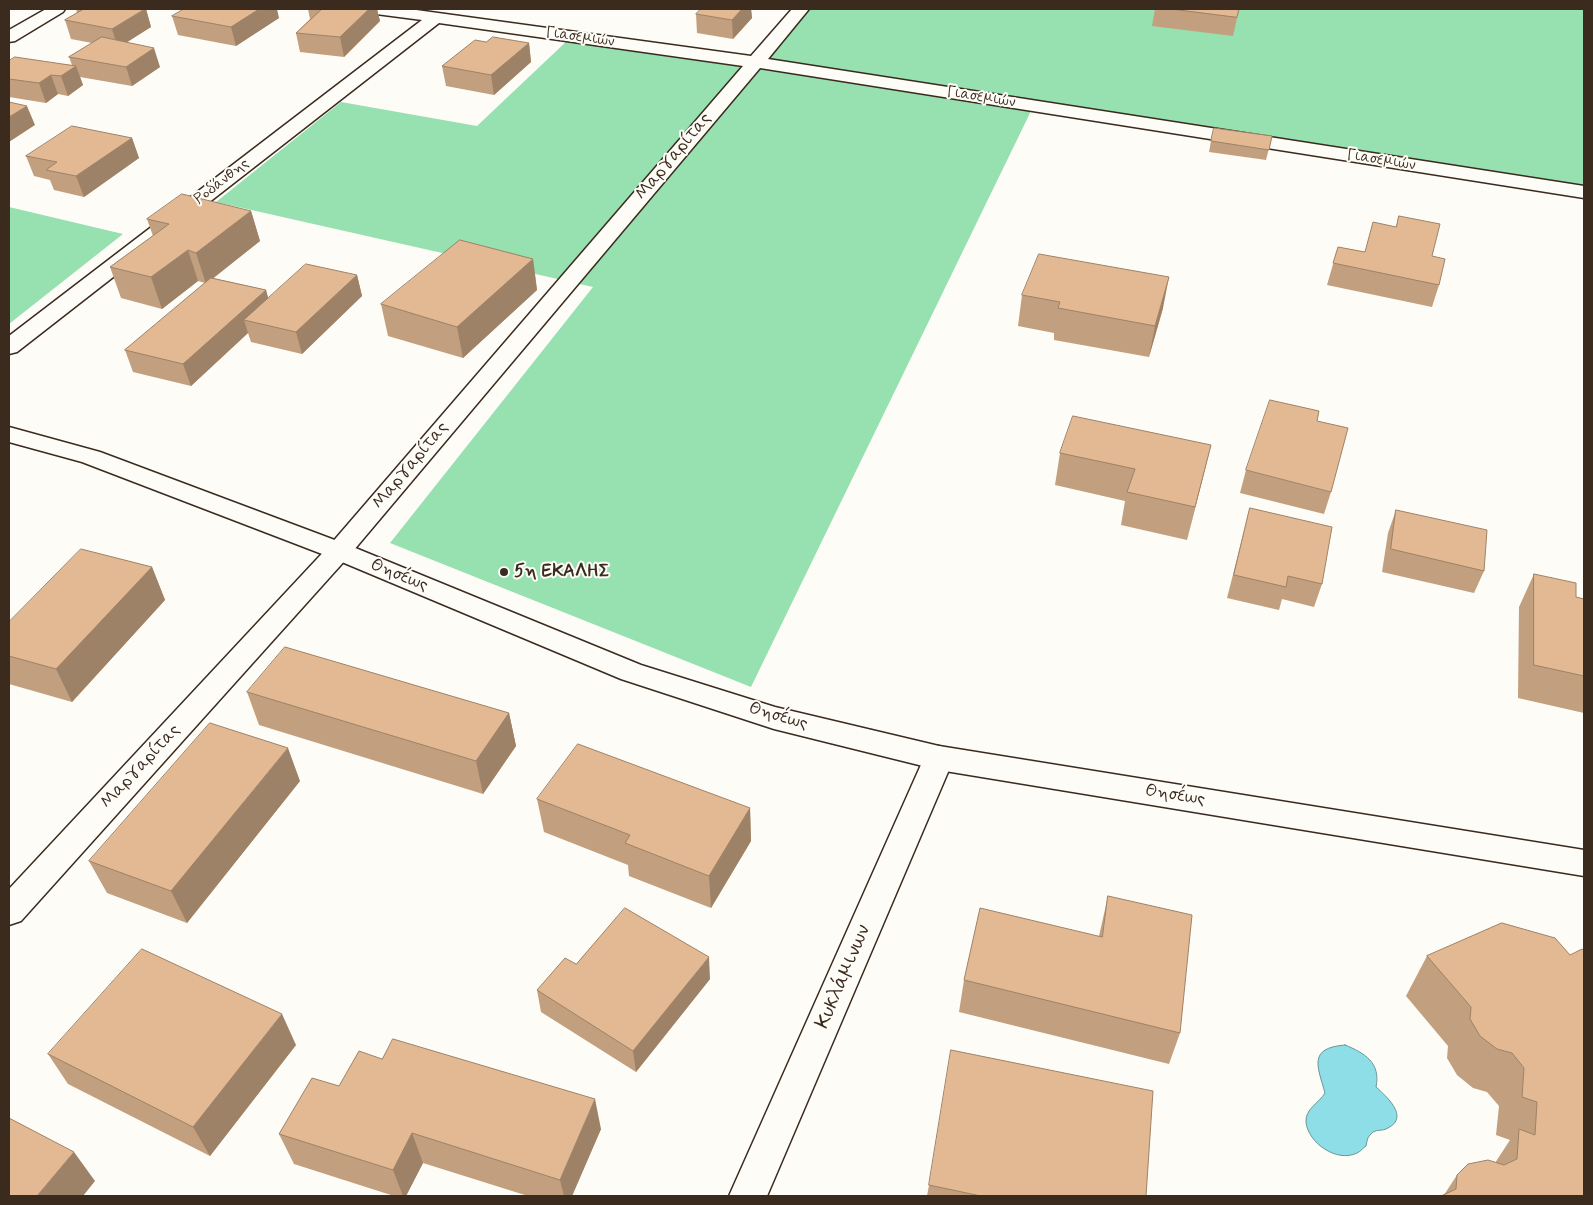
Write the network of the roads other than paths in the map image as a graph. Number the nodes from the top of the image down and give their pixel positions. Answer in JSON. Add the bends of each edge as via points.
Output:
{"nodes":[{"id":1,"x":57,"y":9,"type":"edge"},
{"id":2,"x":376,"y":9,"type":"edge"},
{"id":3,"x":801,"y":9,"type":"edge"},
{"id":4,"x":435,"y":18,"type":"junction"},
{"id":5,"x":9,"y":36,"type":"edge"},
{"id":6,"x":754,"y":62,"type":"junction"},
{"id":7,"x":1584,"y":192,"type":"edge"},
{"id":8,"x":9,"y":347,"type":"edge"},
{"id":9,"x":9,"y":434,"type":"edge"},
{"id":10,"x":339,"y":551,"type":"junction"},
{"id":11,"x":939,"y":758,"type":"junction"},
{"id":12,"x":1584,"y":863,"type":"edge"},
{"id":13,"x":9,"y":911,"type":"edge"},
{"id":14,"x":748,"y":1196,"type":"edge"}],
"edges":[{"from":1,"to":5,"type":"street"},
{"from":2,"to":4,"type":"street","name":"Γιασεμιών"},
{"from":3,"to":6,"type":"street","name":"Μαργαρίτας"},
{"from":4,"to":6,"type":"street","name":"Γιασεμιών"},
{"from":4,"to":8,"type":"street","name":"Ροδάνθης"},
{"from":6,"to":7,"type":"street","name":"Γιασεμιών"},
{"from":6,"to":10,"type":"street","name":"Μαργαρίτας"},
{"from":9,"to":10,"type":"street","name":"Θησέως","via":[[91,457]]},
{"from":10,"to":11,"type":"street","name":"Θησέως","via":[[631,672],[774,718]]},
{"from":10,"to":13,"type":"street","name":"Μαργαρίτας"},
{"from":11,"to":12,"type":"street","name":"Θησέως"},
{"from":11,"to":14,"type":"street","name":"Κυκλάμινων"}]}
